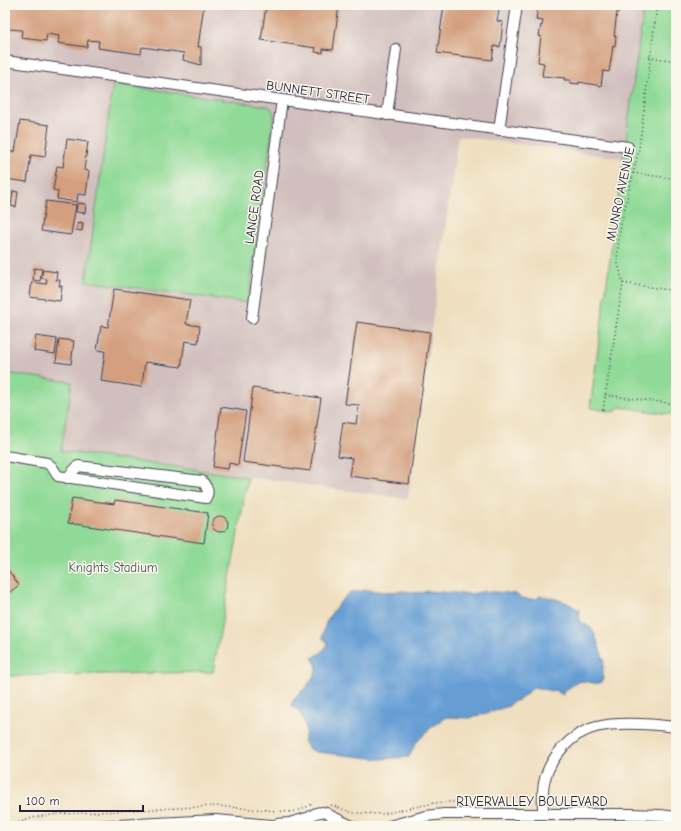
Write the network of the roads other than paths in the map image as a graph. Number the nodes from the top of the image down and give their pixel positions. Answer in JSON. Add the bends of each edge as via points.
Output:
{"nodes":[{"id":1,"x":517,"y":5,"type":"edge"},
{"id":2,"x":396,"y":49,"type":"dead end"},
{"id":3,"x":5,"y":61,"type":"edge"},
{"id":4,"x":282,"y":100,"type":"junction"},
{"id":5,"x":387,"y":115,"type":"junction"},
{"id":6,"x":499,"y":130,"type":"junction"},
{"id":7,"x":628,"y":147,"type":"dead end"},
{"id":8,"x":252,"y":318,"type":"dead end"},
{"id":9,"x":5,"y":456,"type":"edge"},
{"id":10,"x":67,"y":478,"type":"junction"},
{"id":11,"x":676,"y":727,"type":"edge"},
{"id":12,"x":543,"y":814,"type":"junction"},
{"id":13,"x":329,"y":815,"type":"junction"},
{"id":14,"x":676,"y":817,"type":"edge"},
{"id":15,"x":308,"y":821,"type":"edge"},
{"id":16,"x":279,"y":825,"type":"edge"},
{"id":17,"x":97,"y":826,"type":"edge"},
{"id":18,"x":336,"y":826,"type":"edge"},
{"id":19,"x":352,"y":826,"type":"edge"},
{"id":20,"x":389,"y":826,"type":"edge"}],
"edges":[{"from":1,"to":6,"type":"street"},
{"from":2,"to":5,"type":"street"},
{"from":3,"to":4,"type":"street","name":"BUNNETT STREET"},
{"from":4,"to":5,"type":"street","name":"BUNNETT STREET"},
{"from":4,"to":8,"type":"street","name":"LANCE ROAD"},
{"from":5,"to":6,"type":"street","name":"BUNNETT STREET"},
{"from":6,"to":7,"type":"street","name":"BUNNETT STREET"},
{"from":9,"to":10,"type":"street","via":[[47,463],[58,476]]},
{"from":10,"to":10,"type":"street","via":[[206,498],[208,494],[207,486],[202,481],[78,466]]},
{"from":11,"to":12,"type":"street","via":[[628,724],[601,726],[576,737],[559,752],[547,773],[543,791]]},
{"from":12,"to":14,"type":"street","name":"RIVERVALLEY BOULEVARD"},
{"from":12,"to":20,"type":"street","name":"RIVERVALLEY BOULEVARD","via":[[444,814]]},
{"from":13,"to":15,"type":"street","via":[[319,812]]},
{"from":13,"to":18,"type":"street"},
{"from":13,"to":19,"type":"street"},
{"from":15,"to":16,"type":"street"},
{"from":16,"to":17,"type":"street","via":[[216,820]]}]}
